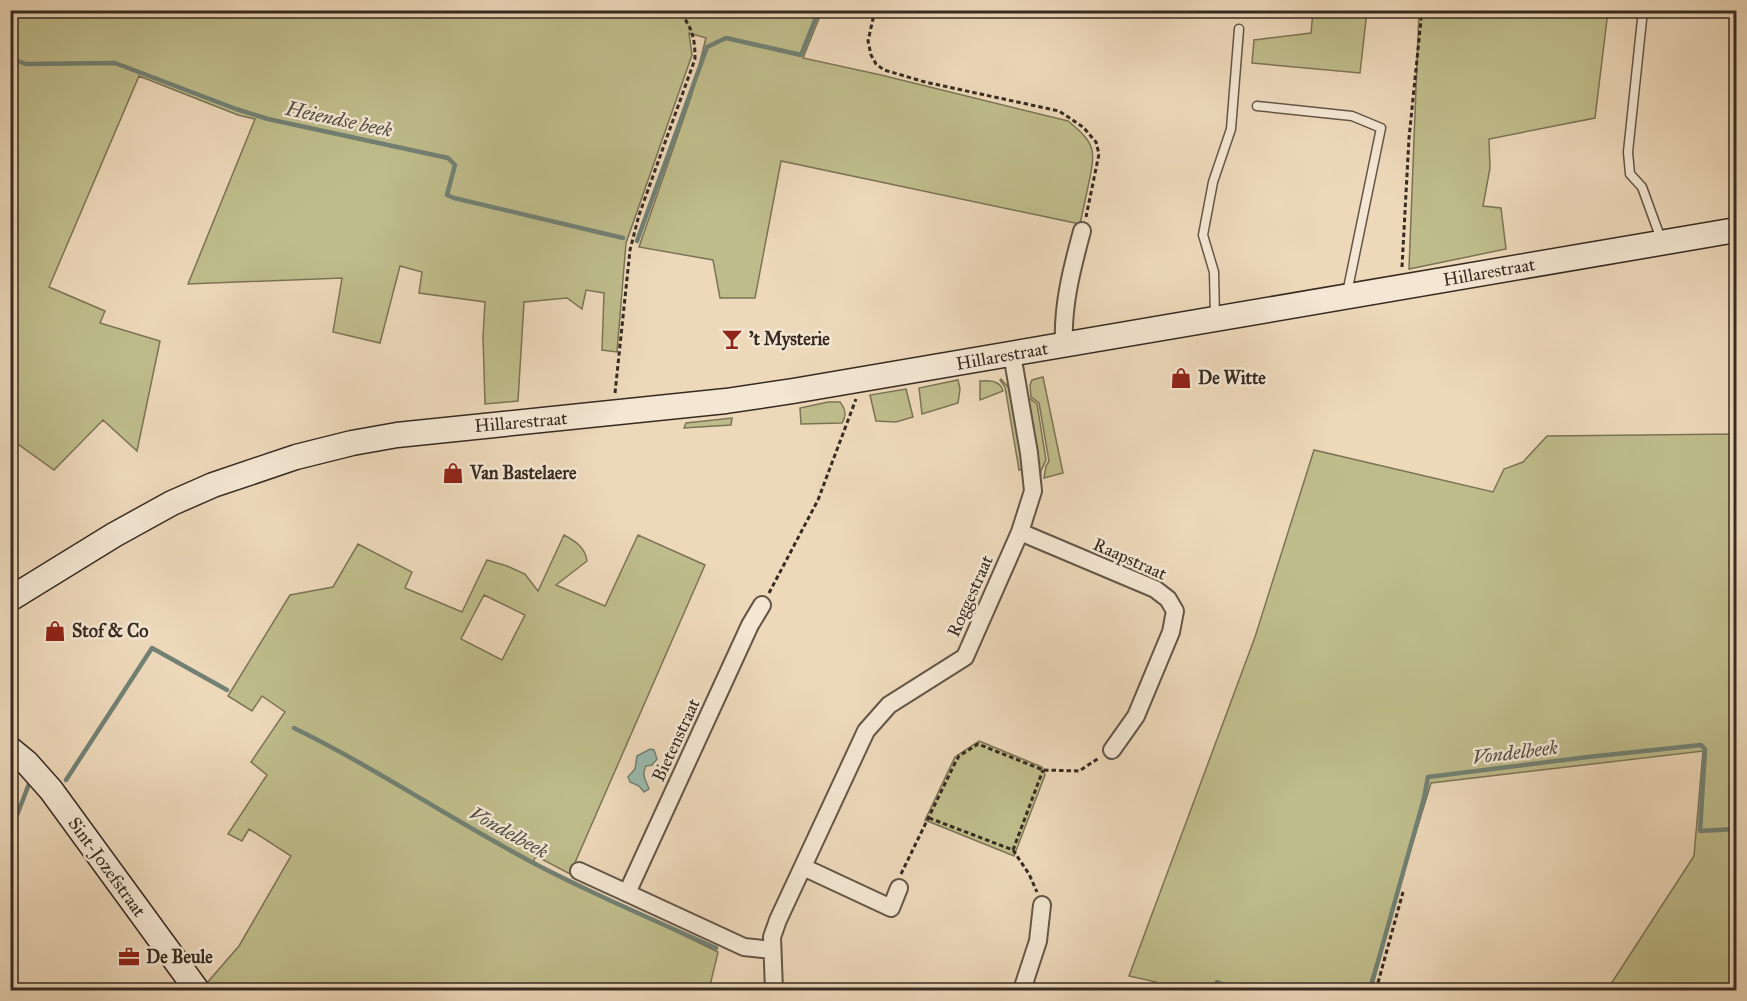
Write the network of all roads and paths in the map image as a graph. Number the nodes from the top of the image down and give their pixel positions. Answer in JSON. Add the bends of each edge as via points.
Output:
{"nodes":[{"id":1,"x":679,"y":10,"type":"edge"},
{"id":2,"x":875,"y":10,"type":"edge"},
{"id":3,"x":1422,"y":10,"type":"edge"},
{"id":4,"x":1643,"y":10,"type":"edge"},
{"id":5,"x":1239,"y":29,"type":"dead end"},
{"id":6,"x":1257,"y":106,"type":"dead end"},
{"id":7,"x":1737,"y":230,"type":"edge"},
{"id":8,"x":1082,"y":231,"type":"joint"},
{"id":9,"x":1662,"y":242,"type":"junction"},
{"id":10,"x":1401,"y":287,"type":"junction"},
{"id":11,"x":1346,"y":297,"type":"junction"},
{"id":12,"x":1215,"y":319,"type":"junction"},
{"id":13,"x":1064,"y":345,"type":"junction"},
{"id":14,"x":1012,"y":354,"type":"junction"},
{"id":15,"x":860,"y":380,"type":"junction"},
{"id":16,"x":614,"y":413,"type":"junction"},
{"id":17,"x":1020,"y":532,"type":"junction"},
{"id":18,"x":10,"y":600,"type":"edge"},
{"id":19,"x":762,"y":605,"type":"joint"},
{"id":20,"x":10,"y":749,"type":"edge"},
{"id":21,"x":1112,"y":750,"type":"joint"},
{"id":22,"x":1043,"y":770,"type":"junction"},
{"id":23,"x":928,"y":818,"type":"junction"},
{"id":24,"x":1013,"y":850,"type":"junction"},
{"id":25,"x":803,"y":867,"type":"junction"},
{"id":26,"x":579,"y":871,"type":"dead end"},
{"id":27,"x":899,"y":888,"type":"joint"},
{"id":28,"x":627,"y":892,"type":"junction"},
{"id":29,"x":1403,"y":892,"type":"dead end"},
{"id":30,"x":1042,"y":905,"type":"joint"},
{"id":31,"x":772,"y":950,"type":"junction"},
{"id":32,"x":197,"y":990,"type":"edge"},
{"id":33,"x":774,"y":990,"type":"edge"},
{"id":34,"x":1022,"y":990,"type":"edge"},
{"id":35,"x":1376,"y":990,"type":"edge"}],
"edges":[{"from":1,"to":16,"type":"path","via":[[695,40],[695,59],[630,250]]},
{"from":2,"to":8,"type":"path","via":[[868,40],[871,55],[884,70],[1059,111],[1083,127],[1096,142],[1099,154]]},
{"from":3,"to":10,"type":"path","via":[[1409,138]]},
{"from":4,"to":9,"type":"lane","via":[[1628,152],[1630,174],[1642,187]]},
{"from":5,"to":12,"type":"lane","via":[[1231,129],[1213,182],[1203,235],[1214,272]]},
{"from":6,"to":11,"type":"lane","via":[[1352,116],[1381,128]]},
{"from":7,"to":9,"type":"main road","name":"Hillarestraat"},
{"from":8,"to":13,"type":"street","name":"Hillarestraat","via":[[1071,274]]},
{"from":9,"to":10,"type":"main road","name":"Hillarestraat"},
{"from":10,"to":11,"type":"main road","name":"Hillarestraat"},
{"from":11,"to":12,"type":"main road","name":"Hillarestraat"},
{"from":12,"to":13,"type":"main road","name":"Hillarestraat"},
{"from":13,"to":14,"type":"main road","name":"Hillarestraat"},
{"from":14,"to":15,"type":"main road","name":"Hillarestraat"},
{"from":14,"to":17,"type":"street","name":"Roggestraat","via":[[1033,491]]},
{"from":15,"to":16,"type":"main road","name":"Hillarestraat"},
{"from":15,"to":19,"type":"path","via":[[856,401],[818,500]]},
{"from":16,"to":18,"type":"main road","name":"Hillarestraat","via":[[396,435],[296,457],[172,503]]},
{"from":17,"to":21,"type":"street","name":"Raapstraat","via":[[1155,590],[1168,599],[1175,611],[1171,632],[1136,716]]},
{"from":17,"to":25,"type":"street","name":"Roggestraat","via":[[965,657],[890,705],[866,731]]},
{"from":19,"to":28,"type":"street","name":"Bietenstraat"},
{"from":20,"to":32,"type":"main road","name":"Sint-Jozefstraat","via":[[51,790]]},
{"from":21,"to":22,"type":"path","via":[[1079,771]]},
{"from":22,"to":23,"type":"path","via":[[978,744],[959,756]]},
{"from":22,"to":24,"type":"path"},
{"from":23,"to":24,"type":"path"},
{"from":23,"to":27,"type":"path","via":[[899,877]]},
{"from":24,"to":30,"type":"path"},
{"from":25,"to":27,"type":"street","via":[[891,908]]},
{"from":25,"to":31,"type":"street","name":"Roggestraat","via":[[778,920]]},
{"from":26,"to":28,"type":"street"},
{"from":28,"to":31,"type":"street","via":[[744,947]]},
{"from":29,"to":35,"type":"path"},
{"from":30,"to":34,"type":"street","via":[[1038,941]]},
{"from":31,"to":33,"type":"street","name":"Roggestraat"}]}
